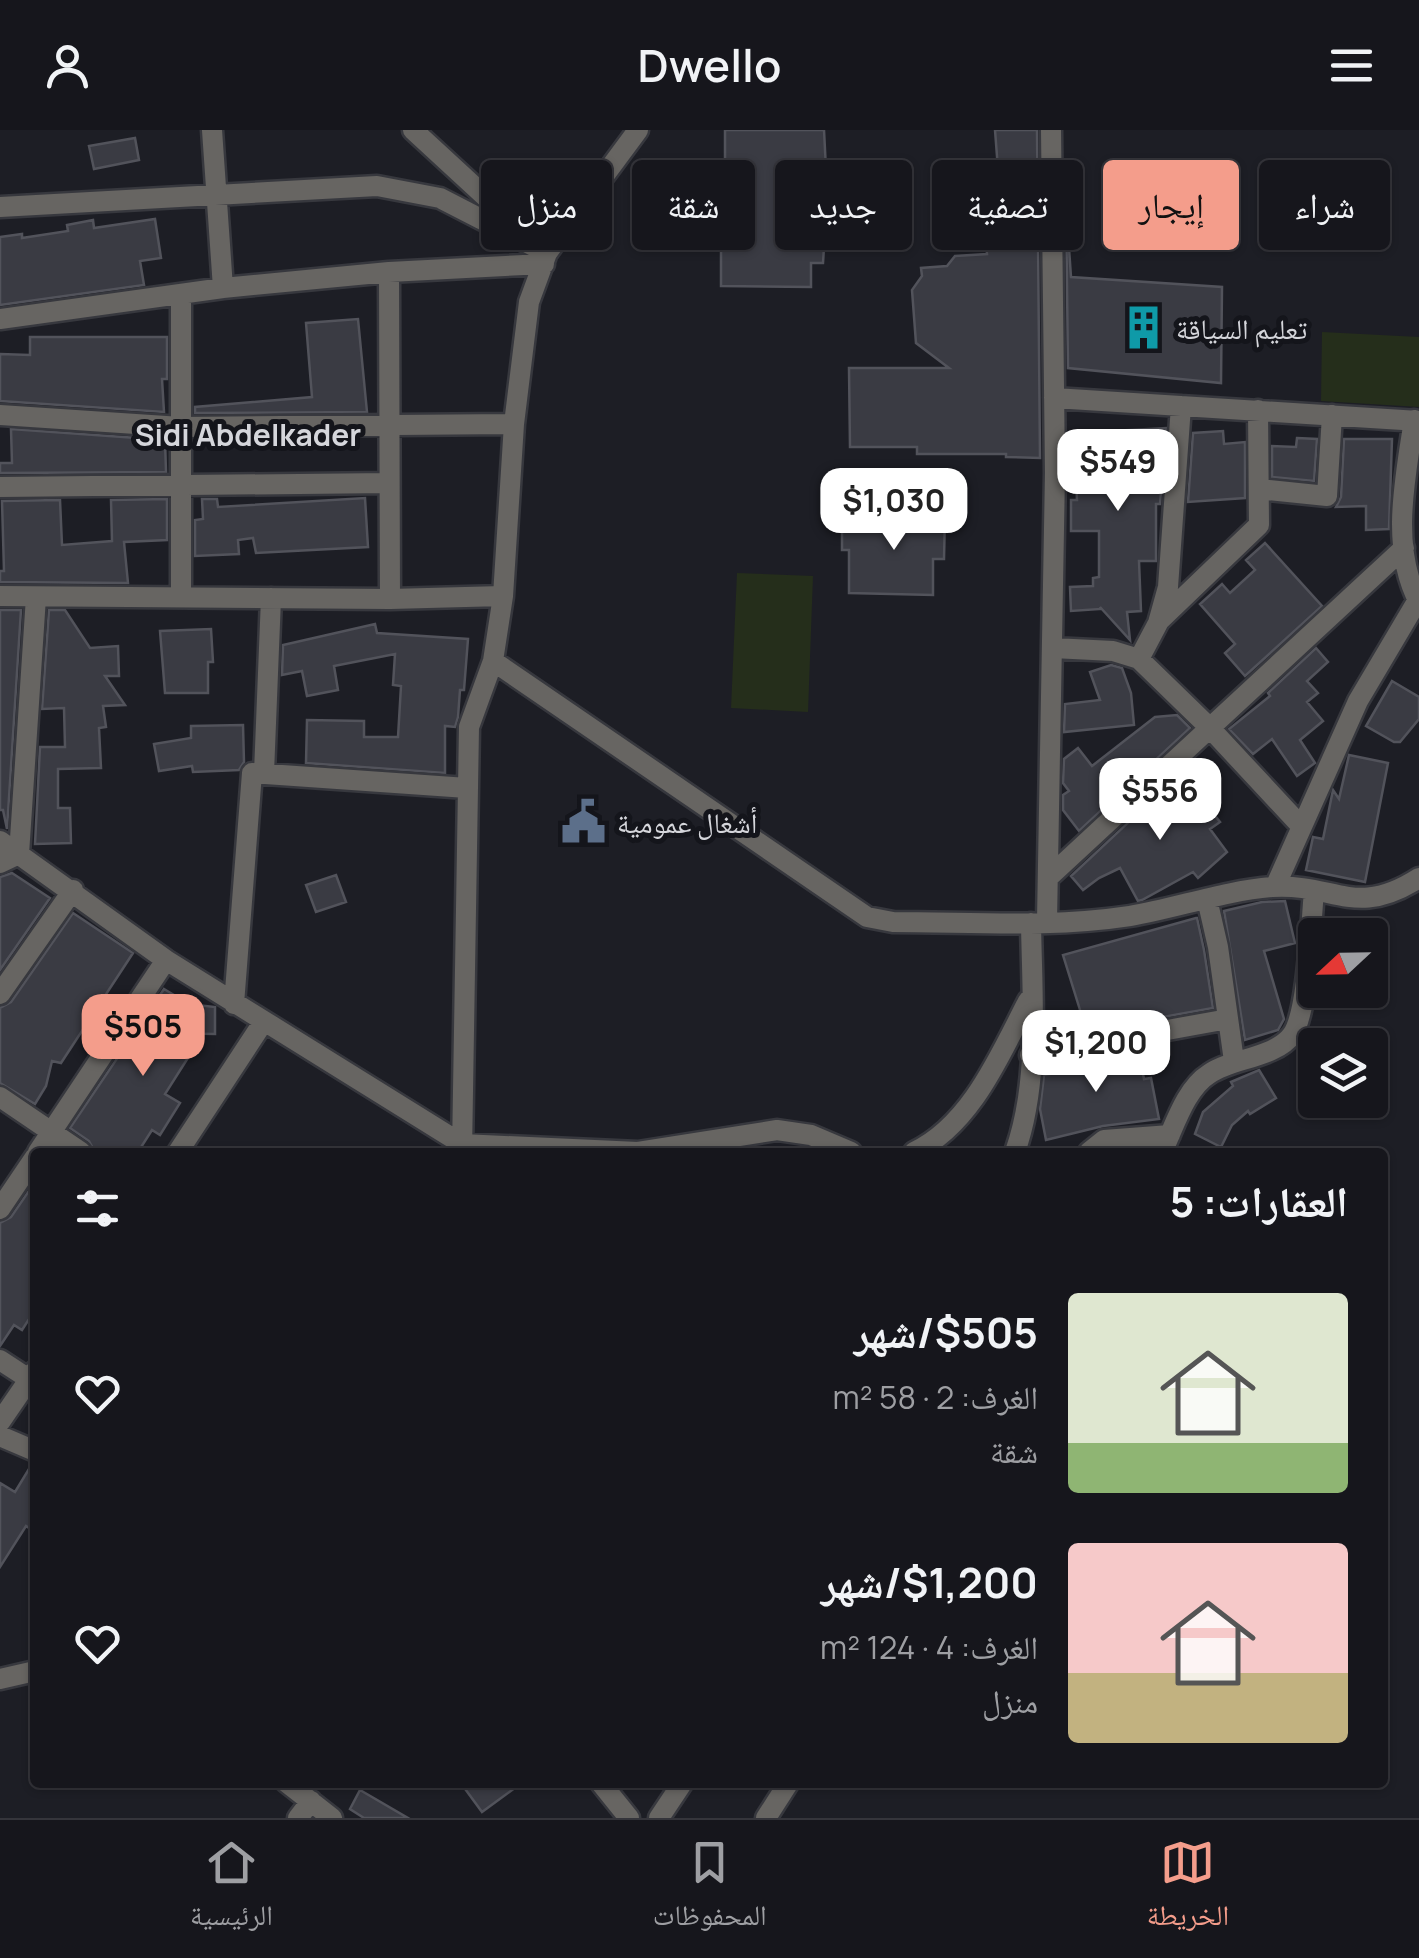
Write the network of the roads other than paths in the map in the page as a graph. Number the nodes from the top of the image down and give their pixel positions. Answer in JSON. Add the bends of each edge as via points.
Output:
{"nodes":[{"id":1,"x":212,"y":130,"type":"edge"},
{"id":2,"x":413,"y":130,"type":"edge"},
{"id":3,"x":638,"y":130,"type":"edge"},
{"id":4,"x":1051,"y":130,"type":"edge"},
{"id":5,"x":216,"y":194,"type":"junction"},
{"id":6,"x":0,"y":207,"type":"edge"},
{"id":7,"x":545,"y":258,"type":"junction"},
{"id":8,"x":389,"y":272,"type":"junction"},
{"id":9,"x":223,"y":288,"type":"junction"},
{"id":10,"x":180,"y":294,"type":"junction"},
{"id":11,"x":0,"y":319,"type":"edge"},
{"id":12,"x":1054,"y":398,"type":"junction"},
{"id":13,"x":1181,"y":406,"type":"junction"},
{"id":14,"x":1258,"y":410,"type":"junction"},
{"id":15,"x":0,"y":415,"type":"edge"},
{"id":16,"x":1332,"y":415,"type":"junction"},
{"id":17,"x":1416,"y":421,"type":"edge"},
{"id":18,"x":389,"y":423,"type":"junction"},
{"id":19,"x":514,"y":424,"type":"junction"},
{"id":20,"x":182,"y":427,"type":"junction"},
{"id":21,"x":389,"y":483,"type":"junction"},
{"id":22,"x":178,"y":487,"type":"junction"},
{"id":23,"x":0,"y":488,"type":"edge"},
{"id":24,"x":1259,"y":490,"type":"junction"},
{"id":25,"x":1403,"y":513,"type":"junction"},
{"id":26,"x":1419,"y":528,"type":"edge"},
{"id":27,"x":1404,"y":548,"type":"junction"},
{"id":28,"x":0,"y":596,"type":"edge"},
{"id":29,"x":503,"y":596,"type":"junction"},
{"id":30,"x":36,"y":597,"type":"junction"},
{"id":31,"x":181,"y":597,"type":"junction"},
{"id":32,"x":272,"y":598,"type":"junction"},
{"id":33,"x":390,"y":600,"type":"junction"},
{"id":34,"x":1418,"y":600,"type":"edge"},
{"id":35,"x":1158,"y":623,"type":"junction"},
{"id":36,"x":1053,"y":648,"type":"junction"},
{"id":37,"x":1139,"y":659,"type":"junction"},
{"id":38,"x":493,"y":661,"type":"junction"},
{"id":39,"x":1210,"y":728,"type":"junction"},
{"id":40,"x":264,"y":773,"type":"junction"},
{"id":41,"x":467,"y":788,"type":"junction"},
{"id":42,"x":1301,"y":826,"type":"junction"},
{"id":43,"x":0,"y":841,"type":"edge"},
{"id":44,"x":10,"y":858,"type":"edge"},
{"id":45,"x":1050,"y":876,"type":"junction"},
{"id":46,"x":1419,"y":878,"type":"edge"},
{"id":47,"x":1275,"y":887,"type":"junction"},
{"id":48,"x":73,"y":890,"type":"junction"},
{"id":49,"x":1314,"y":891,"type":"junction"},
{"id":50,"x":1207,"y":900,"type":"junction"},
{"id":51,"x":1039,"y":922,"type":"junction"},
{"id":52,"x":166,"y":960,"type":"junction"},
{"id":53,"x":0,"y":994,"type":"edge"},
{"id":54,"x":1032,"y":995,"type":"junction"},
{"id":55,"x":234,"y":1004,"type":"junction"},
{"id":56,"x":1228,"y":1019,"type":"junction"},
{"id":57,"x":264,"y":1022,"type":"junction"},
{"id":58,"x":1030,"y":1055,"type":"junction"},
{"id":59,"x":1234,"y":1061,"type":"junction"},
{"id":60,"x":0,"y":1097,"type":"edge"},
{"id":61,"x":52,"y":1132,"type":"junction"},
{"id":62,"x":716,"y":1139,"type":"junction"},
{"id":63,"x":1166,"y":1144,"type":"edge"},
{"id":64,"x":41,"y":1148,"type":"edge"},
{"id":65,"x":76,"y":1148,"type":"edge"},
{"id":66,"x":181,"y":1148,"type":"edge"},
{"id":67,"x":462,"y":1148,"type":"edge"},
{"id":68,"x":662,"y":1148,"type":"edge"},
{"id":69,"x":731,"y":1148,"type":"edge"},
{"id":70,"x":841,"y":1148,"type":"edge"},
{"id":71,"x":923,"y":1148,"type":"edge"},
{"id":72,"x":1016,"y":1148,"type":"edge"},
{"id":73,"x":1094,"y":1148,"type":"edge"},
{"id":74,"x":30,"y":1164,"type":"edge"},
{"id":75,"x":0,"y":1210,"type":"edge"},
{"id":76,"x":0,"y":1360,"type":"edge"},
{"id":77,"x":30,"y":1374,"type":"edge"},
{"id":78,"x":30,"y":1378,"type":"edge"},
{"id":79,"x":0,"y":1422,"type":"edge"},
{"id":80,"x":0,"y":1436,"type":"edge"},
{"id":81,"x":30,"y":1449,"type":"edge"},
{"id":82,"x":30,"y":1672,"type":"edge"},
{"id":83,"x":0,"y":1678,"type":"edge"},
{"id":84,"x":290,"y":1788,"type":"edge"},
{"id":85,"x":604,"y":1788,"type":"edge"},
{"id":86,"x":679,"y":1788,"type":"edge"},
{"id":87,"x":785,"y":1788,"type":"edge"},
{"id":88,"x":304,"y":1810,"type":"edge"},
{"id":89,"x":625,"y":1816,"type":"edge"},
{"id":90,"x":332,"y":1818,"type":"edge"},
{"id":91,"x":659,"y":1818,"type":"edge"},
{"id":92,"x":766,"y":1818,"type":"edge"}],
"edges":[{"from":1,"to":5,"type":"street"},
{"from":2,"to":7,"type":"street"},
{"from":3,"to":7,"type":"street"},
{"from":4,"to":12,"type":"street"},
{"from":5,"to":6,"type":"street"},
{"from":5,"to":7,"type":"street","via":[[377,186],[440,198]]},
{"from":5,"to":9,"type":"street"},
{"from":7,"to":8,"type":"street"},
{"from":7,"to":19,"type":"street","via":[[526,316]]},
{"from":8,"to":9,"type":"street"},
{"from":8,"to":18,"type":"street"},
{"from":9,"to":10,"type":"street"},
{"from":10,"to":11,"type":"street"},
{"from":10,"to":20,"type":"street"},
{"from":12,"to":13,"type":"street"},
{"from":12,"to":36,"type":"street"},
{"from":13,"to":14,"type":"street"},
{"from":13,"to":35,"type":"street","via":[[1175,532]]},
{"from":14,"to":16,"type":"street"},
{"from":14,"to":24,"type":"street"},
{"from":15,"to":20,"type":"street"},
{"from":16,"to":17,"type":"street"},
{"from":16,"to":24,"type":"street","via":[[1327,496]]},
{"from":17,"to":25,"type":"street"},
{"from":18,"to":19,"type":"street"},
{"from":18,"to":20,"type":"street"},
{"from":18,"to":21,"type":"street"},
{"from":19,"to":29,"type":"street"},
{"from":20,"to":22,"type":"street"},
{"from":21,"to":22,"type":"street"},
{"from":21,"to":33,"type":"street"},
{"from":22,"to":23,"type":"street"},
{"from":22,"to":31,"type":"street"},
{"from":24,"to":35,"type":"street","via":[[1260,524]]},
{"from":25,"to":26,"type":"street"},
{"from":25,"to":27,"type":"street"},
{"from":27,"to":34,"type":"street"},
{"from":27,"to":39,"type":"street"},
{"from":28,"to":30,"type":"street"},
{"from":29,"to":33,"type":"street"},
{"from":29,"to":38,"type":"street"},
{"from":30,"to":31,"type":"street"},
{"from":30,"to":44,"type":"street"},
{"from":31,"to":32,"type":"street"},
{"from":32,"to":33,"type":"street"},
{"from":32,"to":40,"type":"street"},
{"from":34,"to":42,"type":"street","via":[[1358,701]]},
{"from":35,"to":37,"type":"street"},
{"from":36,"to":37,"type":"street"},
{"from":36,"to":45,"type":"street"},
{"from":37,"to":39,"type":"street"},
{"from":38,"to":41,"type":"street","via":[[470,727]]},
{"from":38,"to":51,"type":"street","via":[[867,917]]},
{"from":39,"to":42,"type":"street"},
{"from":39,"to":45,"type":"street"},
{"from":40,"to":41,"type":"street"},
{"from":40,"to":55,"type":"street","via":[[252,772]]},
{"from":41,"to":67,"type":"street"},
{"from":42,"to":47,"type":"street"},
{"from":43,"to":44,"type":"street"},
{"from":44,"to":48,"type":"street"},
{"from":45,"to":51,"type":"street"},
{"from":46,"to":49,"type":"street","via":[[1381,898]]},
{"from":47,"to":49,"type":"street"},
{"from":47,"to":50,"type":"street"},
{"from":48,"to":52,"type":"street"},
{"from":48,"to":53,"type":"street"},
{"from":49,"to":59,"type":"street","via":[[1294,1033],[1283,1044]]},
{"from":50,"to":51,"type":"street","via":[[1132,916]]},
{"from":50,"to":56,"type":"street"},
{"from":51,"to":54,"type":"street"},
{"from":52,"to":55,"type":"street"},
{"from":52,"to":61,"type":"street"},
{"from":54,"to":58,"type":"street"},
{"from":54,"to":71,"type":"street","via":[[985,1084]]},
{"from":55,"to":57,"type":"street"},
{"from":56,"to":58,"type":"street"},
{"from":56,"to":59,"type":"street"},
{"from":57,"to":66,"type":"street"},
{"from":57,"to":67,"type":"street"},
{"from":58,"to":72,"type":"street","via":[[1026,1120]]},
{"from":59,"to":63,"type":"street","via":[[1196,1084]]},
{"from":60,"to":61,"type":"street"},
{"from":61,"to":64,"type":"street"},
{"from":61,"to":65,"type":"street"},
{"from":62,"to":68,"type":"street"},
{"from":62,"to":69,"type":"street"},
{"from":62,"to":70,"type":"street","via":[[778,1130]]},
{"from":63,"to":73,"type":"street","via":[[1104,1140]]},
{"from":74,"to":75,"type":"street"},
{"from":76,"to":77,"type":"street"},
{"from":78,"to":79,"type":"street"},
{"from":80,"to":81,"type":"street"},
{"from":82,"to":83,"type":"street"},
{"from":84,"to":88,"type":"street"},
{"from":85,"to":89,"type":"street"},
{"from":86,"to":91,"type":"street"},
{"from":87,"to":92,"type":"street"},
{"from":88,"to":90,"type":"street"}]}
